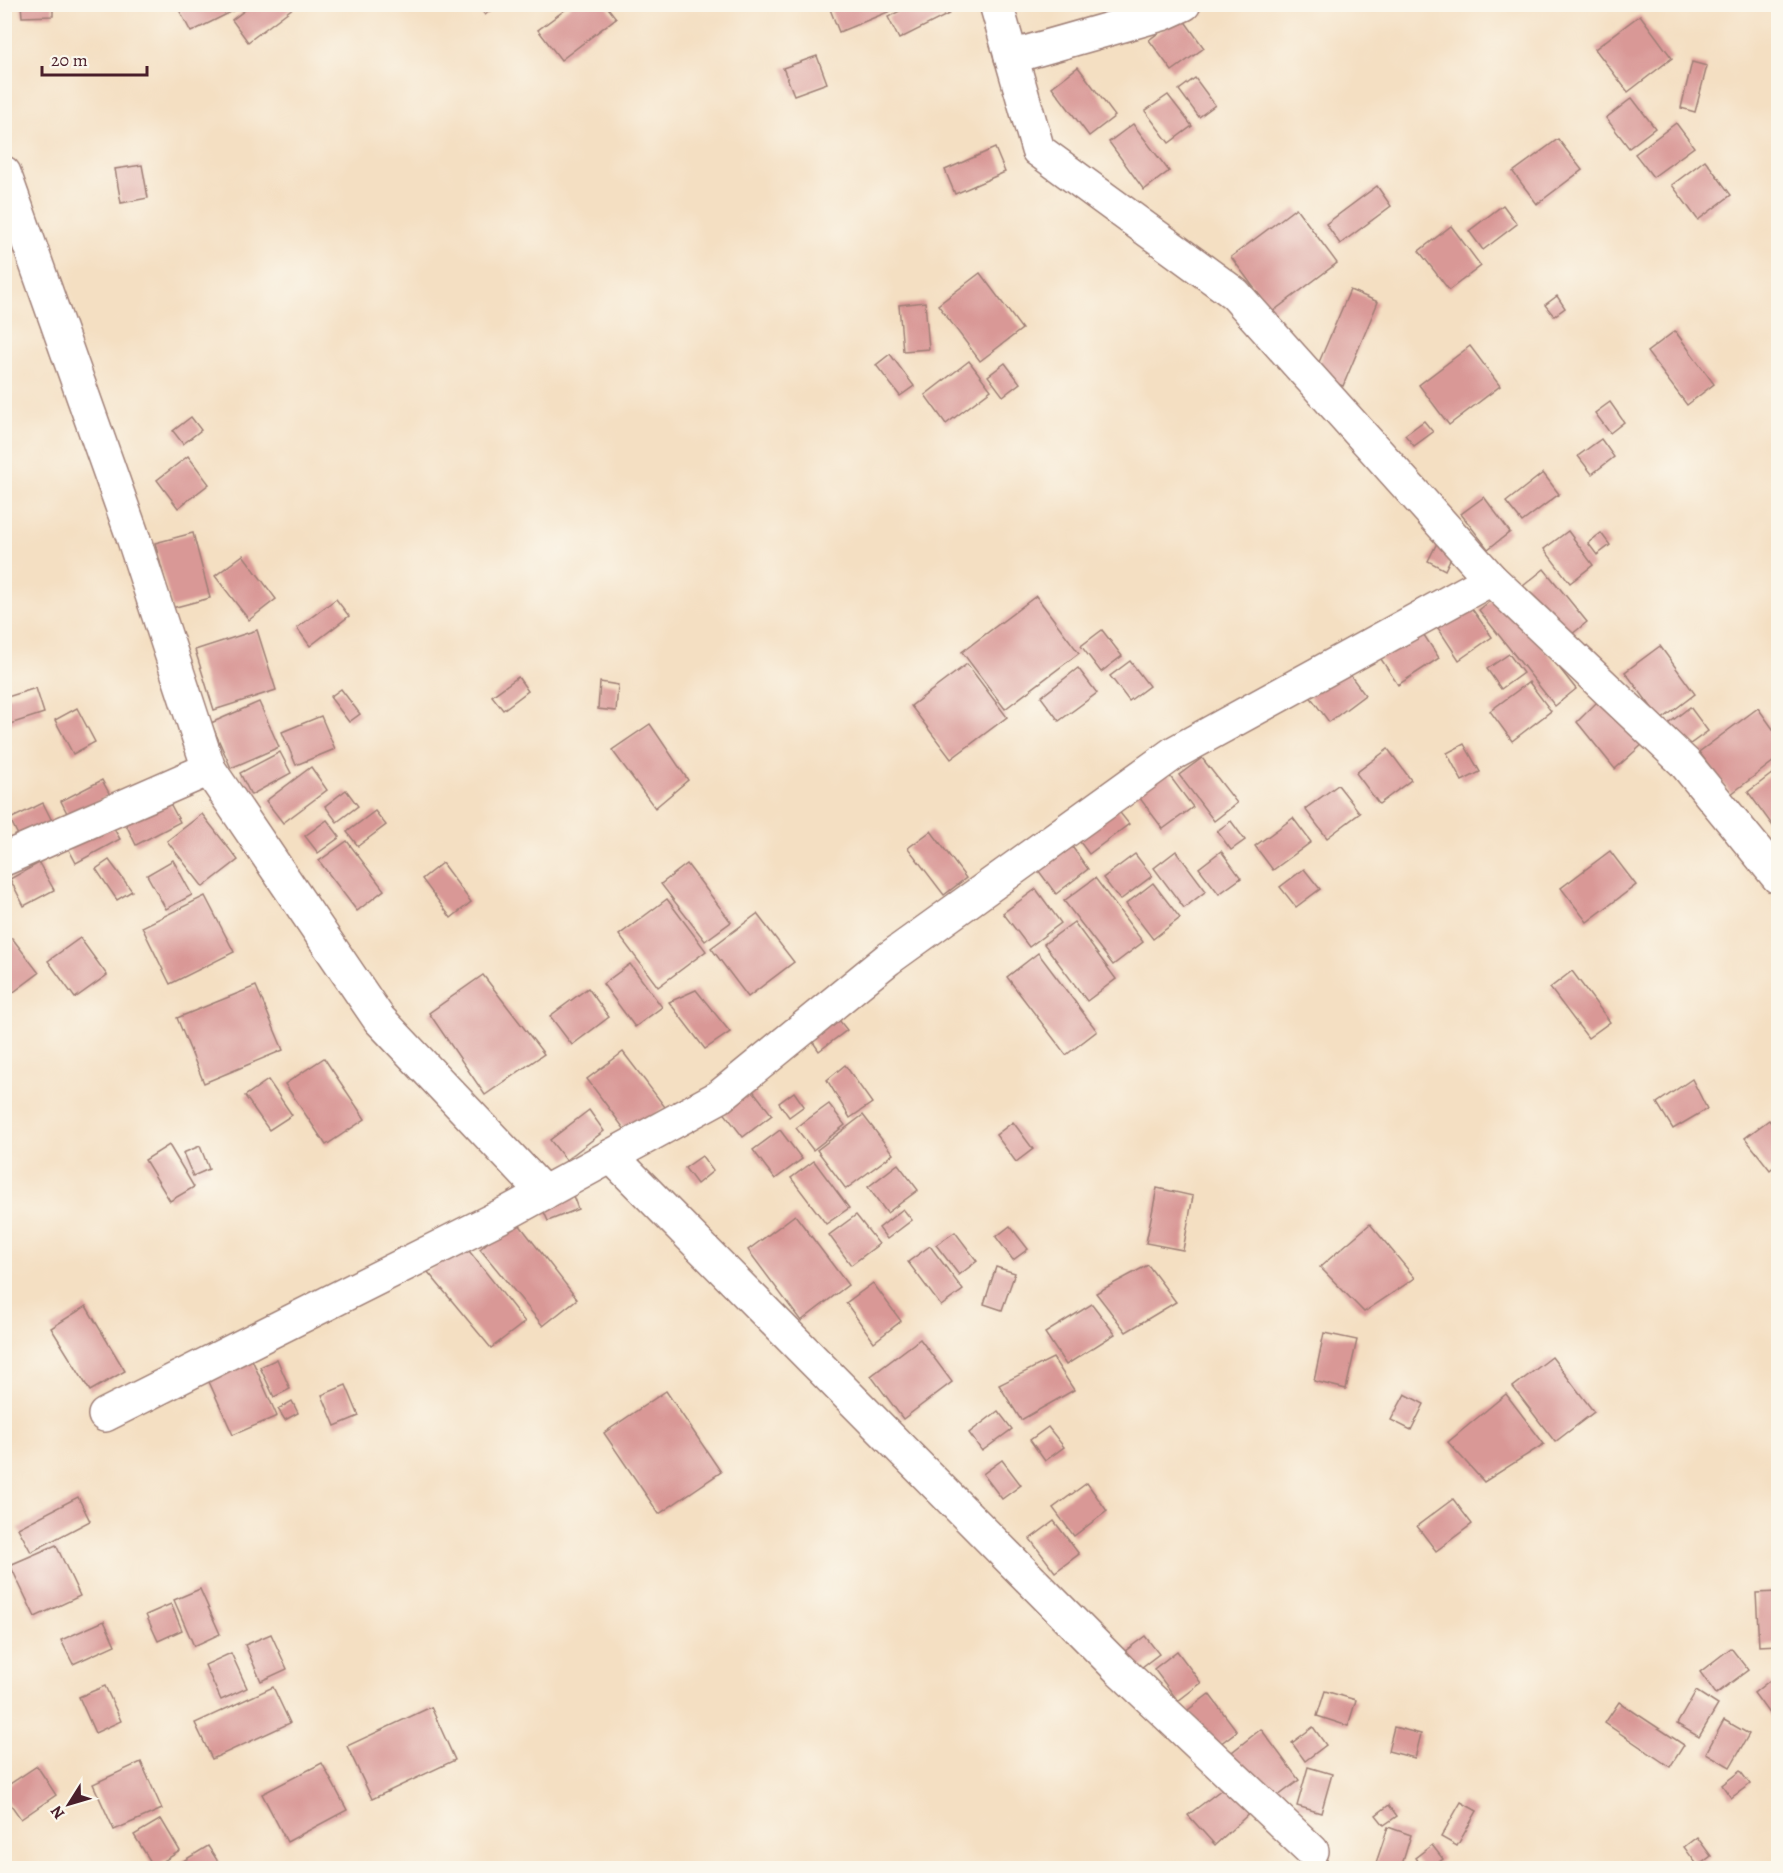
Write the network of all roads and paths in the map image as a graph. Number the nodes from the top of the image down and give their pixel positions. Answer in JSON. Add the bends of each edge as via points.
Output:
{"nodes":[{"id":1,"x":996,"y":4,"type":"edge"},
{"id":2,"x":1184,"y":4,"type":"edge"},
{"id":3,"x":1011,"y":57,"type":"junction"},
{"id":4,"x":4,"y":173,"type":"edge"},
{"id":5,"x":1491,"y":579,"type":"junction"},
{"id":6,"x":209,"y":769,"type":"junction"},
{"id":7,"x":4,"y":859,"type":"edge"},
{"id":8,"x":1779,"y":876,"type":"edge"},
{"id":9,"x":611,"y":1156,"type":"junction"},
{"id":10,"x":544,"y":1193,"type":"junction"},
{"id":11,"x":105,"y":1414,"type":"dead end"},
{"id":12,"x":1312,"y":1851,"type":"dead end"}],
"edges":[{"from":1,"to":3,"type":"street"},
{"from":2,"to":3,"type":"street","via":[[1162,14]]},
{"from":3,"to":5,"type":"street","via":[[1038,150],[1235,294]]},
{"from":4,"to":6,"type":"street","via":[[134,540]]},
{"from":5,"to":8,"type":"street","via":[[1684,763]]},
{"from":5,"to":9,"type":"street","via":[[1174,753],[888,959],[719,1097]]},
{"from":6,"to":7,"type":"street"},
{"from":6,"to":10,"type":"street","via":[[379,1019]]},
{"from":9,"to":10,"type":"street"},
{"from":9,"to":12,"type":"street","via":[[1119,1669]]},
{"from":10,"to":11,"type":"street"}]}
